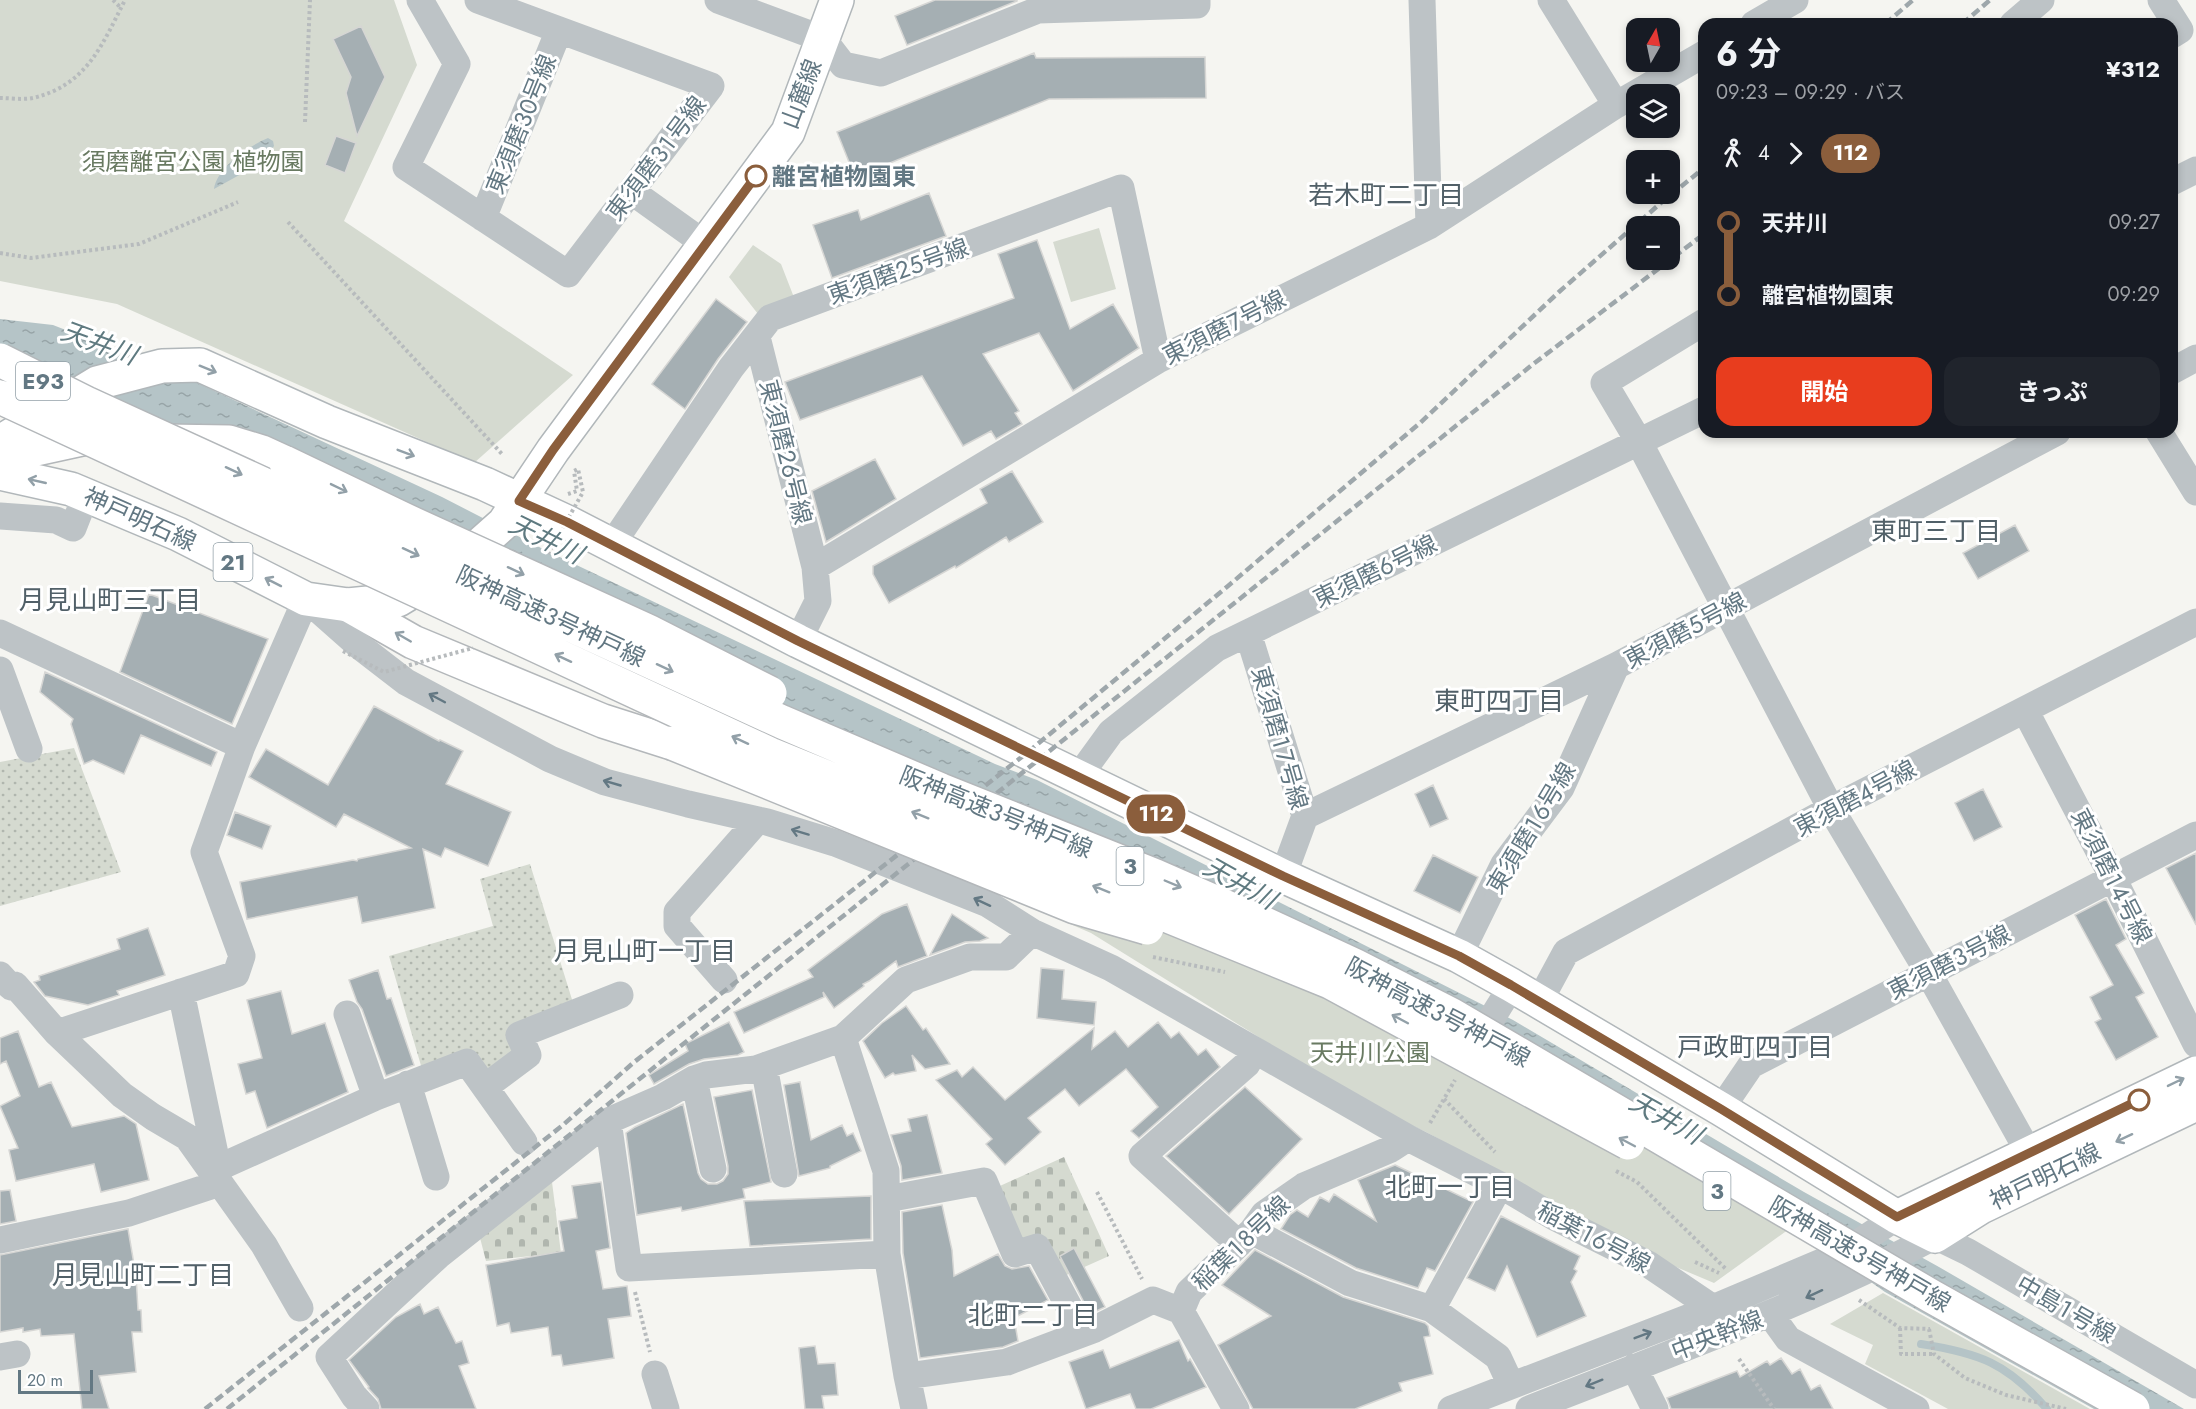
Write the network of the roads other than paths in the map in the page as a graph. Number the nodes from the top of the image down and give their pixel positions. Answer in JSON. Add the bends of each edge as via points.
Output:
{"nodes":[{"id":1,"x":420,"y":0,"type":"edge"},
{"id":2,"x":478,"y":0,"type":"edge"},
{"id":3,"x":718,"y":0,"type":"edge"},
{"id":4,"x":837,"y":0,"type":"edge"},
{"id":5,"x":1197,"y":0,"type":"edge"},
{"id":6,"x":1422,"y":0,"type":"edge"},
{"id":7,"x":1551,"y":0,"type":"edge"},
{"id":8,"x":1796,"y":0,"type":"edge"},
{"id":9,"x":2041,"y":0,"type":"edge"},
{"id":10,"x":2161,"y":0,"type":"edge"},
{"id":11,"x":1038,"y":5,"type":"edge"},
{"id":12,"x":1764,"y":18,"type":"edge"},
{"id":13,"x":2020,"y":18,"type":"edge"},
{"id":14,"x":2172,"y":18,"type":"edge"},
{"id":15,"x":559,"y":30,"type":"junction"},
{"id":16,"x":823,"y":39,"type":"junction"},
{"id":17,"x":1698,"y":57,"type":"edge"},
{"id":18,"x":1616,"y":105,"type":"junction"},
{"id":19,"x":2196,"y":170,"type":"edge"},
{"id":20,"x":2178,"y":179,"type":"edge"},
{"id":21,"x":631,"y":191,"type":"junction"},
{"id":22,"x":483,"y":218,"type":"junction"},
{"id":23,"x":1429,"y":226,"type":"junction"},
{"id":24,"x":705,"y":244,"type":"junction"},
{"id":25,"x":1698,"y":326,"type":"edge"},
{"id":26,"x":757,"y":337,"type":"junction"},
{"id":27,"x":2196,"y":358,"type":"edge"},
{"id":28,"x":0,"y":360,"type":"edge"},
{"id":29,"x":1158,"y":360,"type":"junction"},
{"id":30,"x":2178,"y":368,"type":"edge"},
{"id":31,"x":95,"y":392,"type":"junction"},
{"id":32,"x":0,"y":397,"type":"edge"},
{"id":33,"x":1698,"y":413,"type":"edge"},
{"id":34,"x":70,"y":431,"type":"joint"},
{"id":35,"x":2046,"y":438,"type":"edge"},
{"id":36,"x":2163,"y":438,"type":"edge"},
{"id":37,"x":1638,"y":441,"type":"junction"},
{"id":38,"x":0,"y":442,"type":"edge"},
{"id":39,"x":0,"y":457,"type":"edge"},
{"id":40,"x":0,"y":473,"type":"edge"},
{"id":41,"x":2196,"y":492,"type":"edge"},
{"id":42,"x":86,"y":495,"type":"junction"},
{"id":43,"x":512,"y":512,"type":"junction"},
{"id":44,"x":0,"y":516,"type":"edge"},
{"id":45,"x":611,"y":546,"type":"junction"},
{"id":46,"x":815,"y":567,"type":"junction"},
{"id":47,"x":306,"y":599,"type":"junction"},
{"id":48,"x":348,"y":605,"type":"junction"},
{"id":49,"x":1726,"y":609,"type":"junction"},
{"id":50,"x":2196,"y":622,"type":"edge"},
{"id":51,"x":1248,"y":633,"type":"junction"},
{"id":52,"x":8,"y":637,"type":"edge"},
{"id":53,"x":798,"y":641,"type":"junction"},
{"id":54,"x":1616,"y":666,"type":"junction"},
{"id":55,"x":0,"y":669,"type":"edge"},
{"id":56,"x":2025,"y":710,"type":"junction"},
{"id":57,"x":242,"y":746,"type":"junction"},
{"id":58,"x":29,"y":749,"type":"dead end"},
{"id":59,"x":1079,"y":776,"type":"junction"},
{"id":60,"x":941,"y":790,"type":"junction"},
{"id":61,"x":1831,"y":809,"type":"junction"},
{"id":62,"x":1305,"y":816,"type":"junction"},
{"id":63,"x":758,"y":820,"type":"junction"},
{"id":64,"x":2196,"y":835,"type":"edge"},
{"id":65,"x":1283,"y":876,"type":"junction"},
{"id":66,"x":2113,"y":878,"type":"junction"},
{"id":67,"x":1032,"y":932,"type":"junction"},
{"id":68,"x":1459,"y":956,"type":"junction"},
{"id":69,"x":1928,"y":972,"type":"junction"},
{"id":70,"x":0,"y":975,"type":"edge"},
{"id":71,"x":724,"y":980,"type":"dead end"},
{"id":72,"x":1330,"y":982,"type":"junction"},
{"id":73,"x":181,"y":992,"type":"junction"},
{"id":74,"x":620,"y":995,"type":"dead end"},
{"id":75,"x":1503,"y":999,"type":"dead end"},
{"id":76,"x":1539,"y":1002,"type":"junction"},
{"id":77,"x":347,"y":1014,"type":"dead end"},
{"id":78,"x":57,"y":1033,"type":"junction"},
{"id":79,"x":843,"y":1038,"type":"junction"},
{"id":80,"x":2196,"y":1044,"type":"edge"},
{"id":81,"x":1254,"y":1051,"type":"junction"},
{"id":82,"x":1471,"y":1052,"type":"dead end"},
{"id":83,"x":764,"y":1066,"type":"junction"},
{"id":84,"x":2196,"y":1072,"type":"edge"},
{"id":85,"x":694,"y":1079,"type":"junction"},
{"id":86,"x":408,"y":1084,"type":"junction"},
{"id":87,"x":484,"y":1087,"type":"junction"},
{"id":88,"x":376,"y":1097,"type":"junction"},
{"id":89,"x":2196,"y":1104,"type":"edge"},
{"id":90,"x":1721,"y":1109,"type":"junction"},
{"id":91,"x":609,"y":1121,"type":"junction"},
{"id":92,"x":1417,"y":1135,"type":"junction"},
{"id":93,"x":524,"y":1142,"type":"dead end"},
{"id":94,"x":2029,"y":1153,"type":"junction"},
{"id":95,"x":713,"y":1169,"type":"dead end"},
{"id":96,"x":216,"y":1174,"type":"junction"},
{"id":97,"x":784,"y":1174,"type":"dead end"},
{"id":98,"x":436,"y":1177,"type":"dead end"},
{"id":99,"x":1500,"y":1185,"type":"junction"},
{"id":100,"x":887,"y":1199,"type":"junction"},
{"id":101,"x":1897,"y":1217,"type":"junction"},
{"id":102,"x":1935,"y":1236,"type":"junction"},
{"id":103,"x":1246,"y":1237,"type":"junction"},
{"id":104,"x":0,"y":1240,"type":"edge"},
{"id":105,"x":887,"y":1254,"type":"junction"},
{"id":106,"x":300,"y":1308,"type":"dead end"},
{"id":107,"x":1713,"y":1308,"type":"junction"},
{"id":108,"x":1432,"y":1309,"type":"junction"},
{"id":109,"x":1181,"y":1311,"type":"junction"},
{"id":110,"x":1770,"y":1314,"type":"junction"},
{"id":111,"x":1083,"y":1333,"type":"junction"},
{"id":112,"x":1634,"y":1367,"type":"junction"},
{"id":113,"x":655,"y":1374,"type":"road end"},
{"id":114,"x":907,"y":1376,"type":"junction"},
{"id":115,"x":1511,"y":1385,"type":"junction"},
{"id":116,"x":2196,"y":1385,"type":"edge"},
{"id":117,"x":366,"y":1409,"type":"edge"},
{"id":118,"x":666,"y":1409,"type":"edge"},
{"id":119,"x":914,"y":1409,"type":"edge"},
{"id":120,"x":1236,"y":1409,"type":"edge"},
{"id":121,"x":1451,"y":1409,"type":"edge"},
{"id":122,"x":1529,"y":1409,"type":"edge"},
{"id":123,"x":1655,"y":1409,"type":"edge"},
{"id":124,"x":1916,"y":1409,"type":"edge"},
{"id":125,"x":2098,"y":1409,"type":"edge"},
{"id":126,"x":2133,"y":1409,"type":"edge"}],
"edges":[{"from":1,"to":22,"type":"street","name":"東須磨３１号線","via":[[456,64],[406,167]]},
{"from":2,"to":15,"type":"street","name":"東須磨３１号線"},
{"from":3,"to":16,"type":"street"},
{"from":4,"to":16,"type":"main road","name":"山麓線"},
{"from":5,"to":11,"type":"street","via":[[1197,5]]},
{"from":6,"to":23,"type":"street"},
{"from":7,"to":18,"type":"street"},
{"from":8,"to":12,"type":"street"},
{"from":9,"to":13,"type":"street"},
{"from":10,"to":14,"type":"street"},
{"from":11,"to":16,"type":"street","via":[[881,73],[843,65]]},
{"from":15,"to":21,"type":"street","name":"東須磨３１号線","via":[[711,86]]},
{"from":15,"to":22,"type":"street","name":"東須磨３０号線"},
{"from":16,"to":24,"type":"main road","name":"山麓線","via":[[788,132]]},
{"from":17,"to":18,"type":"street","name":"東須磨７号線"},
{"from":18,"to":23,"type":"street","name":"東須磨７号線"},
{"from":19,"to":20,"type":"street"},
{"from":21,"to":22,"type":"street","name":"東須磨３１号線","via":[[567,274]]},
{"from":21,"to":24,"type":"street"},
{"from":23,"to":29,"type":"street","name":"東須磨７号線"},
{"from":24,"to":43,"type":"main road","name":"山麓線"},
{"from":25,"to":37,"type":"street","via":[[1604,383]]},
{"from":26,"to":29,"type":"street","name":"東須磨２５号線","via":[[770,318],[1121,188]]},
{"from":26,"to":45,"type":"street","name":"東須磨２５号線","via":[[731,368]]},
{"from":26,"to":46,"type":"street","name":"東須磨２６号線"},
{"from":27,"to":30,"type":"street"},
{"from":28,"to":31,"type":"main road","number":"E93","bridge":true},
{"from":29,"to":46,"type":"street","name":"東須磨７号線"},
{"from":31,"to":38,"type":"main road","via":[[97,383]]},
{"from":31,"to":43,"type":"main road","one_way":true,"via":[[162,366],[200,365],[327,422],[485,484]]},
{"from":31,"to":60,"type":"main road","name":"阪神高速3号神戸線","number":"3","one_way":true,"bridge":true,"via":[[771,717]]},
{"from":32,"to":34,"type":"main road","number":"E93","bridge":true},
{"from":33,"to":37,"type":"street","name":"東須磨６号線"},
{"from":72,"to":34,"type":"main road","name":"阪神高速3号神戸線","number":"3","one_way":true,"bridge":true,"via":[[770,753]]},
{"from":35,"to":49,"type":"street","name":"東須磨５号線"},
{"from":36,"to":41,"type":"street"},
{"from":37,"to":49,"type":"street"},
{"from":37,"to":51,"type":"street","name":"東須磨６号線"},
{"from":39,"to":60,"type":"main road","one_way":true,"bridge":true,"via":[[87,438],[229,442],[262,452],[648,631],[773,694]]},
{"from":42,"to":40,"type":"main road","name":"神戸明石線","number":"21","one_way":true},
{"from":42,"to":44,"type":"street","via":[[73,528],[56,520]]},
{"from":47,"to":42,"type":"main road","name":"神戸明石線","number":"21","one_way":true,"via":[[178,534]]},
{"from":43,"to":45,"type":"main road","via":[[567,522]]},
{"from":43,"to":48,"type":"main road","name":"神戸明石線","number":"21","via":[[463,561],[398,600]]},
{"from":45,"to":53,"type":"main road"},
{"from":46,"to":53,"type":"street","via":[[818,601]]},
{"from":47,"to":48,"type":"main road","name":"神戸明石線","number":"21"},
{"from":47,"to":57,"type":"street"},
{"from":63,"to":47,"type":"street","name":"稲葉１６号線","one_way":true,"via":[[605,782],[550,759],[406,682]]},
{"from":72,"to":48,"type":"main road","one_way":true,"bridge":true,"via":[[1075,907],[412,642]]},
{"from":49,"to":54,"type":"street","name":"東須磨５号線"},
{"from":49,"to":61,"type":"street"},
{"from":50,"to":56,"type":"street","name":"東須磨４号線"},
{"from":51,"to":59,"type":"street","name":"東須磨６号線","via":[[1217,648],[1110,732]]},
{"from":51,"to":62,"type":"street","name":"東須磨１７号線"},
{"from":52,"to":55,"type":"street"},
{"from":52,"to":57,"type":"street"},
{"from":53,"to":59,"type":"main road"},
{"from":54,"to":62,"type":"street","name":"東須磨５号線"},
{"from":54,"to":68,"type":"street","name":"東須磨１６号線","via":[[1561,788],[1504,864]]},
{"from":55,"to":58,"type":"street"},
{"from":56,"to":61,"type":"street","name":"東須磨４号線"},
{"from":56,"to":66,"type":"street","name":"東須磨１４号線"},
{"from":57,"to":73,"type":"street","via":[[204,852],[242,956],[236,974]]},
{"from":59,"to":65,"type":"main road"},
{"from":60,"to":126,"type":"main road","name":"阪神高速3号神戸線","number":"3","one_way":true,"bridge":true,"via":[[1263,923],[1452,1015],[1931,1296]]},
{"from":61,"to":69,"type":"street"},
{"from":61,"to":76,"type":"street","name":"東須磨４号線","via":[[1566,952]]},
{"from":62,"to":65,"type":"street","name":"東須磨１７号線"},
{"from":67,"to":63,"type":"street","name":"稲葉１６号線","one_way":true,"via":[[988,904],[901,868],[836,843]]},
{"from":63,"to":71,"type":"street","via":[[677,912],[677,926]]},
{"from":64,"to":66,"type":"street","name":"東須磨３号線"},
{"from":65,"to":68,"type":"main road"},
{"from":66,"to":69,"type":"street","name":"東須磨３号線"},
{"from":66,"to":80,"type":"street","name":"東須磨１４号線"},
{"from":67,"to":79,"type":"street","via":[[1006,957],[970,957],[906,980]]},
{"from":67,"to":81,"type":"street","name":"稲葉１６号線","via":[[1098,961]]},
{"from":68,"to":76,"type":"main road"},
{"from":69,"to":90,"type":"street","name":"東須磨３号線","via":[[1751,1065]]},
{"from":69,"to":94,"type":"street"},
{"from":70,"to":78,"type":"street","via":[[11,987],[15,985]]},
{"from":125,"to":72,"type":"main road","name":"阪神高速3号神戸線","number":"3","one_way":true,"bridge":true,"via":[[1781,1226]]},
{"from":73,"to":78,"type":"street"},
{"from":73,"to":96,"type":"street"},
{"from":74,"to":87,"type":"street","via":[[519,1035],[528,1054]]},
{"from":75,"to":82,"type":"street"},
{"from":76,"to":90,"type":"main road"},
{"from":77,"to":88,"type":"street"},
{"from":78,"to":96,"type":"street","via":[[122,1095],[187,1137]]},
{"from":79,"to":83,"type":"street"},
{"from":79,"to":100,"type":"street","via":[[886,1171]]},
{"from":81,"to":92,"type":"street","name":"稲葉１６号線"},
{"from":81,"to":103,"type":"street","via":[[1247,1064],[1142,1156]]},
{"from":83,"to":85,"type":"street"},
{"from":83,"to":97,"type":"street"},
{"from":94,"to":84,"type":"main road","name":"神戸明石線","one_way":true},
{"from":85,"to":91,"type":"street"},
{"from":85,"to":95,"type":"street"},
{"from":86,"to":87,"type":"street","via":[[467,1062]]},
{"from":86,"to":88,"type":"street"},
{"from":86,"to":98,"type":"street"},
{"from":87,"to":93,"type":"street"},
{"from":88,"to":96,"type":"street"},
{"from":89,"to":102,"type":"main road","name":"神戸明石線","one_way":true,"via":[[1981,1206]]},
{"from":90,"to":101,"type":"main road"},
{"from":91,"to":105,"type":"street","via":[[629,1268]]},
{"from":91,"to":117,"type":"street","via":[[438,1256],[329,1357]]},
{"from":92,"to":99,"type":"street","name":"稲葉１６号線"},
{"from":92,"to":103,"type":"street","name":"稲葉１８号線","via":[[1304,1186],[1264,1214]]},
{"from":94,"to":101,"type":"main road","name":"神戸明石線"},
{"from":96,"to":104,"type":"street","via":[[129,1214]]},
{"from":96,"to":106,"type":"street"},
{"from":99,"to":107,"type":"street","name":"稲葉１６号線","via":[[1648,1264]]},
{"from":99,"to":108,"type":"street"},
{"from":100,"to":105,"type":"street"},
{"from":100,"to":111,"type":"street","via":[[984,1181],[1015,1254],[1037,1247]]},
{"from":101,"to":102,"type":"main road"},
{"from":101,"to":107,"type":"street","name":"中央幹線","via":[[1843,1253]]},
{"from":102,"to":110,"type":"street","name":"中央幹線","one_way":true},
{"from":102,"to":116,"type":"street","name":"中島１号線"},
{"from":103,"to":108,"type":"street","via":[[1350,1283]]},
{"from":103,"to":109,"type":"street","name":"稲葉１８号線","via":[[1189,1292]]},
{"from":105,"to":114,"type":"street"},
{"from":115,"to":107,"type":"street","name":"中央幹線","one_way":true},
{"from":108,"to":115,"type":"street","via":[[1498,1357]]},
{"from":109,"to":111,"type":"street","via":[[1153,1300]]},
{"from":109,"to":120,"type":"street"},
{"from":110,"to":112,"type":"street","name":"中央幹線"},
{"from":110,"to":124,"type":"street","via":[[1788,1339]]},
{"from":111,"to":114,"type":"street","via":[[1007,1362]]},
{"from":112,"to":122,"type":"street","name":"中央幹線","one_way":true},
{"from":112,"to":123,"type":"street"},
{"from":113,"to":118,"type":"street"},
{"from":114,"to":119,"type":"street"},
{"from":115,"to":121,"type":"street","name":"中央幹線"}]}
